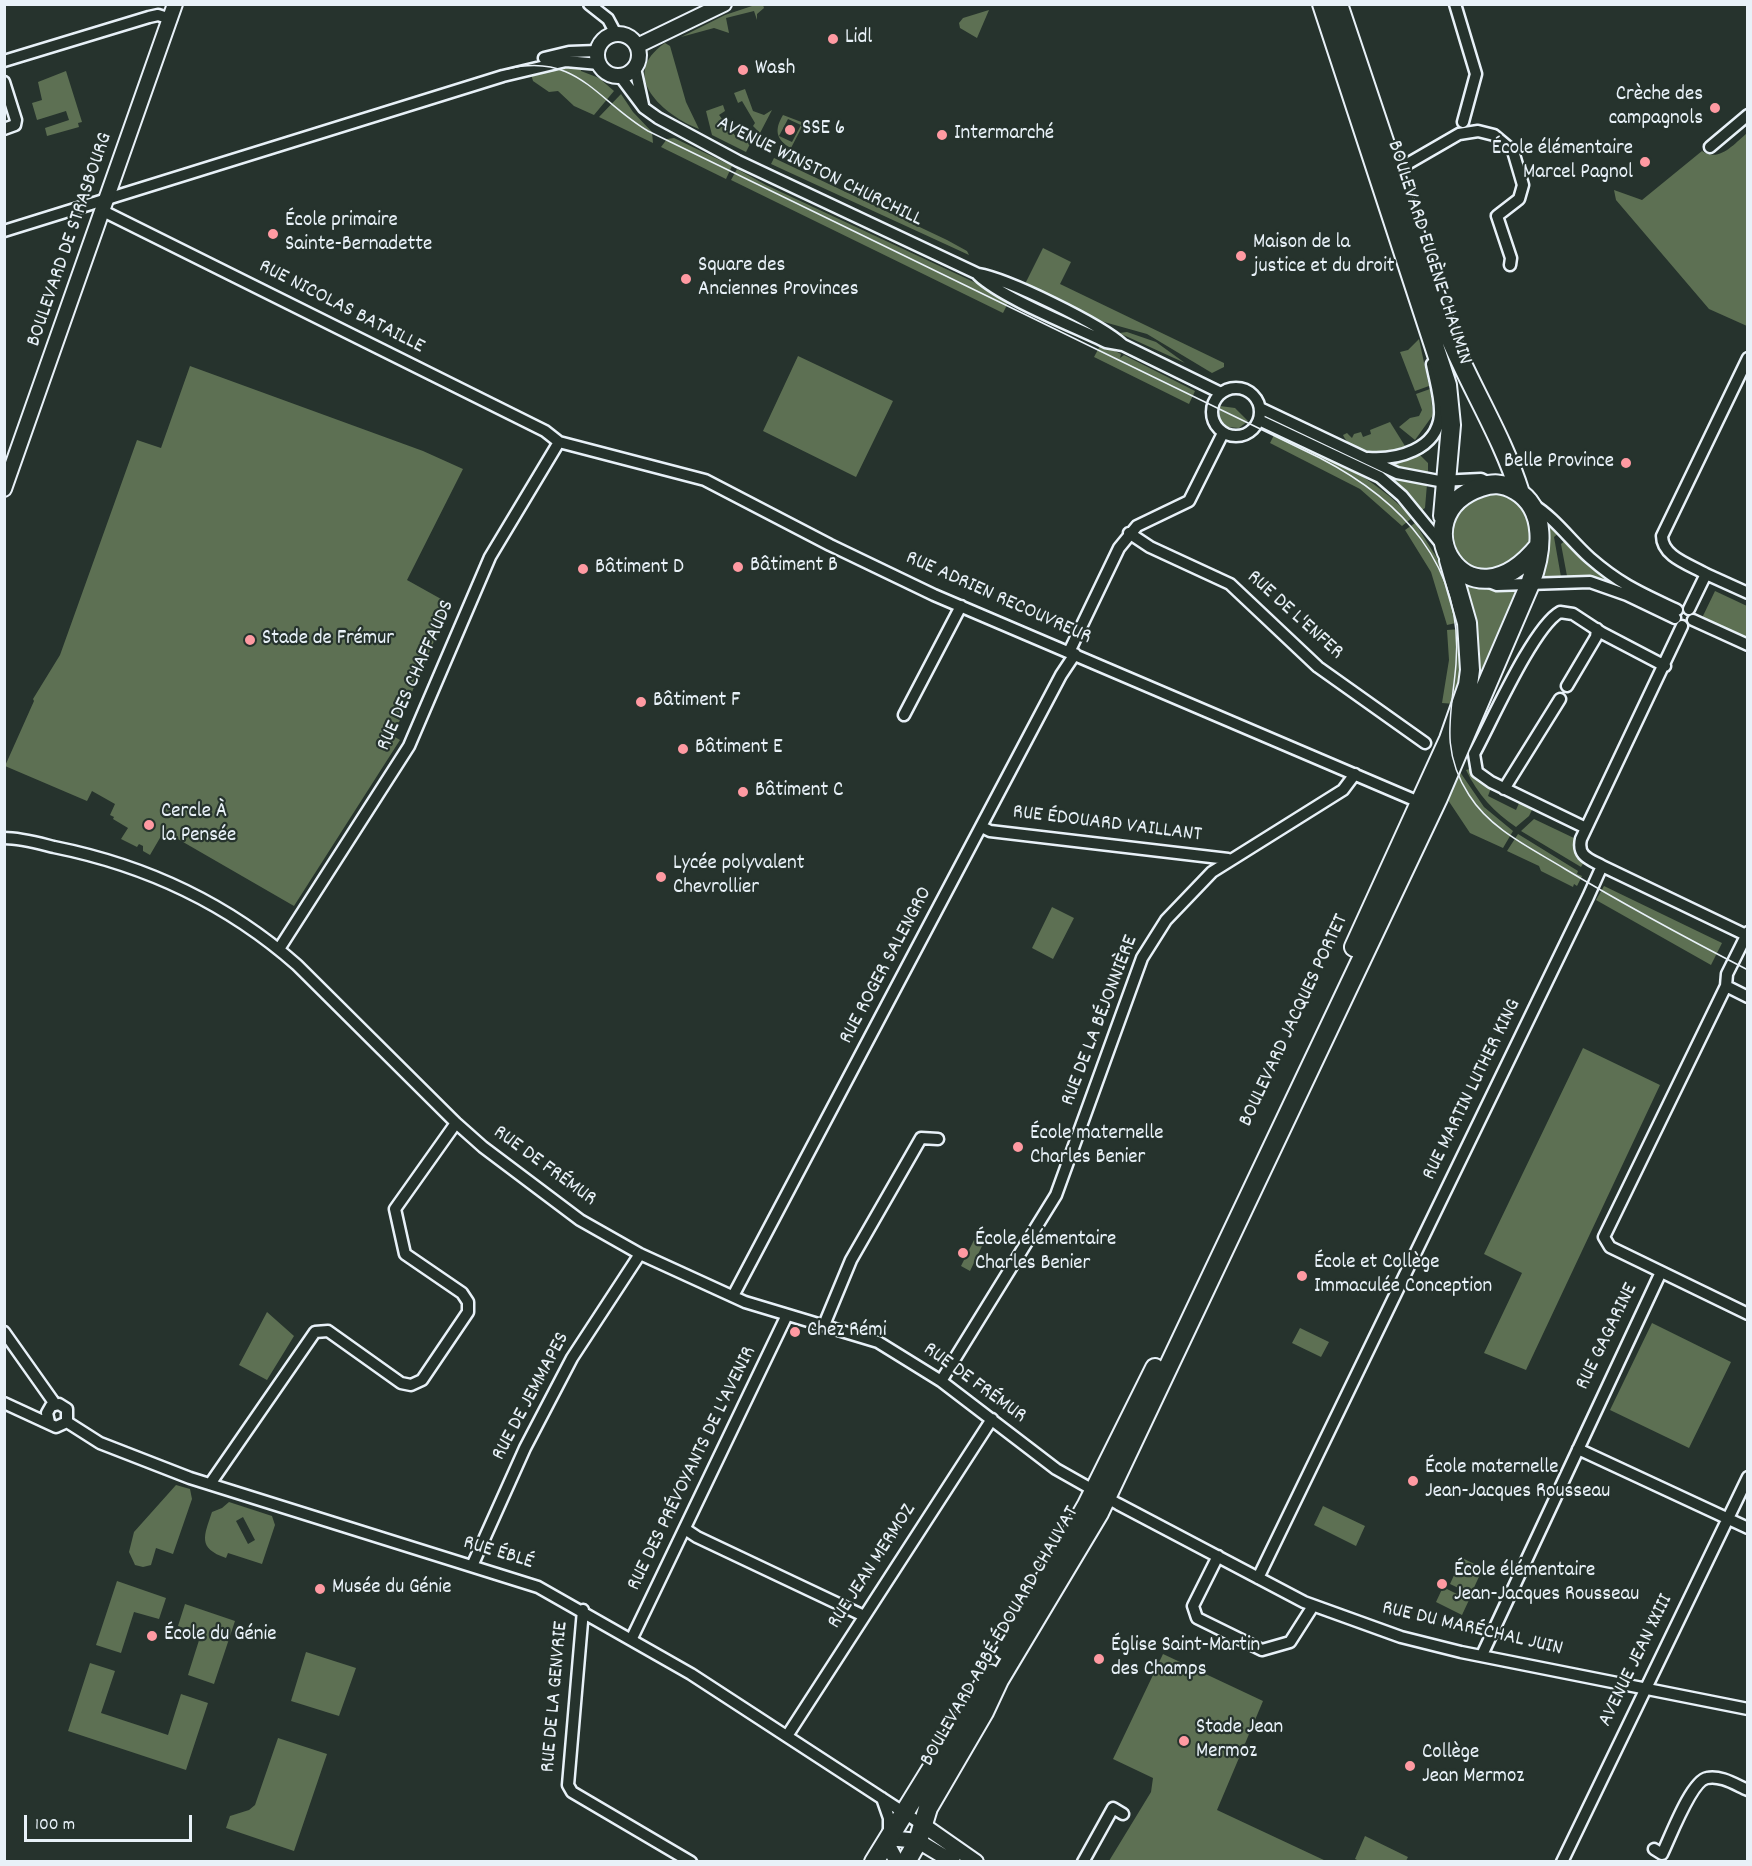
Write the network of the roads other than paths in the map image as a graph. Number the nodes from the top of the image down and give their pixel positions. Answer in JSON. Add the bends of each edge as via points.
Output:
{"nodes":[{"id":1,"x":176,"y":4,"type":"edge"},
{"id":2,"x":589,"y":4,"type":"edge"},
{"id":3,"x":724,"y":4,"type":"edge"},
{"id":4,"x":1322,"y":4,"type":"edge"},
{"id":5,"x":1338,"y":4,"type":"edge"},
{"id":6,"x":1455,"y":4,"type":"edge"},
{"id":7,"x":171,"y":19,"type":"junction"},
{"id":8,"x":616,"y":34,"type":"junction"},
{"id":9,"x":637,"y":46,"type":"junction"},
{"id":10,"x":598,"y":58,"type":"junction"},
{"id":11,"x":4,"y":61,"type":"edge"},
{"id":12,"x":635,"y":68,"type":"junction"},
{"id":13,"x":620,"y":76,"type":"junction"},
{"id":14,"x":4,"y":82,"type":"edge"},
{"id":15,"x":644,"y":108,"type":"junction"},
{"id":16,"x":1748,"y":115,"type":"edge"},
{"id":17,"x":1463,"y":122,"type":"dead end"},
{"id":18,"x":4,"y":129,"type":"edge"},
{"id":19,"x":1710,"y":147,"type":"dead end"},
{"id":20,"x":1395,"y":171,"type":"junction"},
{"id":21,"x":106,"y":201,"type":"junction"},
{"id":22,"x":4,"y":225,"type":"edge"},
{"id":23,"x":4,"y":231,"type":"edge"},
{"id":24,"x":1510,"y":265,"type":"dead end"},
{"id":25,"x":1424,"y":313,"type":"junction"},
{"id":26,"x":1748,"y":358,"type":"edge"},
{"id":27,"x":1221,"y":393,"type":"junction"},
{"id":28,"x":1260,"y":408,"type":"junction"},
{"id":29,"x":1259,"y":420,"type":"junction"},
{"id":30,"x":1223,"y":433,"type":"junction"},
{"id":31,"x":559,"y":442,"type":"junction"},
{"id":32,"x":1360,"y":458,"type":"junction"},
{"id":33,"x":1448,"y":481,"type":"junction"},
{"id":34,"x":1490,"y":483,"type":"junction"},
{"id":35,"x":4,"y":489,"type":"edge"},
{"id":36,"x":1526,"y":498,"type":"junction"},
{"id":37,"x":1443,"y":522,"type":"junction"},
{"id":38,"x":1130,"y":533,"type":"junction"},
{"id":39,"x":1539,"y":546,"type":"junction"},
{"id":40,"x":1447,"y":552,"type":"junction"},
{"id":41,"x":1706,"y":574,"type":"junction"},
{"id":42,"x":1486,"y":581,"type":"junction"},
{"id":43,"x":1530,"y":584,"type":"junction"},
{"id":44,"x":1748,"y":593,"type":"edge"},
{"id":45,"x":961,"y":606,"type":"junction"},
{"id":46,"x":1689,"y":609,"type":"junction"},
{"id":47,"x":1678,"y":618,"type":"junction"},
{"id":48,"x":1693,"y":620,"type":"junction"},
{"id":49,"x":1598,"y":629,"type":"junction"},
{"id":50,"x":1748,"y":645,"type":"edge"},
{"id":51,"x":1072,"y":653,"type":"junction"},
{"id":52,"x":1665,"y":666,"type":"junction"},
{"id":53,"x":1567,"y":686,"type":"dead end"},
{"id":54,"x":1560,"y":699,"type":"dead end"},
{"id":55,"x":904,"y":715,"type":"dead end"},
{"id":56,"x":1425,"y":743,"type":"dead end"},
{"id":57,"x":1355,"y":774,"type":"junction"},
{"id":58,"x":1504,"y":789,"type":"junction"},
{"id":59,"x":1419,"y":802,"type":"junction"},
{"id":60,"x":982,"y":827,"type":"junction"},
{"id":61,"x":1586,"y":828,"type":"junction"},
{"id":62,"x":4,"y":838,"type":"edge"},
{"id":63,"x":1228,"y":859,"type":"junction"},
{"id":64,"x":1602,"y":866,"type":"junction"},
{"id":65,"x":1747,"y":934,"type":"edge"},
{"id":66,"x":279,"y":949,"type":"junction"},
{"id":67,"x":1726,"y":986,"type":"junction"},
{"id":68,"x":1748,"y":997,"type":"edge"},
{"id":69,"x":456,"y":1123,"type":"junction"},
{"id":70,"x":938,"y":1140,"type":"dead end"},
{"id":71,"x":640,"y":1254,"type":"junction"},
{"id":72,"x":1661,"y":1272,"type":"junction"},
{"id":73,"x":733,"y":1296,"type":"junction"},
{"id":74,"x":1748,"y":1314,"type":"edge"},
{"id":75,"x":787,"y":1315,"type":"junction"},
{"id":76,"x":824,"y":1325,"type":"junction"},
{"id":77,"x":4,"y":1332,"type":"edge"},
{"id":78,"x":941,"y":1381,"type":"junction"},
{"id":79,"x":4,"y":1403,"type":"edge"},
{"id":80,"x":56,"y":1404,"type":"junction"},
{"id":81,"x":992,"y":1419,"type":"junction"},
{"id":82,"x":49,"y":1422,"type":"junction"},
{"id":83,"x":67,"y":1422,"type":"junction"},
{"id":84,"x":1578,"y":1449,"type":"junction"},
{"id":85,"x":1748,"y":1477,"type":"edge"},
{"id":86,"x":210,"y":1484,"type":"junction"},
{"id":87,"x":1100,"y":1494,"type":"junction"},
{"id":88,"x":1727,"y":1518,"type":"junction"},
{"id":89,"x":1748,"y":1528,"type":"edge"},
{"id":90,"x":685,"y":1529,"type":"junction"},
{"id":91,"x":1218,"y":1556,"type":"junction"},
{"id":92,"x":472,"y":1566,"type":"junction"},
{"id":93,"x":1258,"y":1578,"type":"junction"},
{"id":94,"x":1313,"y":1606,"type":"junction"},
{"id":95,"x":583,"y":1610,"type":"junction"},
{"id":96,"x":864,"y":1616,"type":"junction"},
{"id":97,"x":632,"y":1638,"type":"junction"},
{"id":98,"x":1482,"y":1655,"type":"junction"},
{"id":99,"x":1644,"y":1690,"type":"junction"},
{"id":100,"x":1748,"y":1709,"type":"edge"},
{"id":101,"x":787,"y":1736,"type":"junction"},
{"id":102,"x":1748,"y":1790,"type":"edge"},
{"id":103,"x":926,"y":1794,"type":"junction"},
{"id":104,"x":882,"y":1798,"type":"junction"},
{"id":105,"x":904,"y":1813,"type":"junction"},
{"id":106,"x":1123,"y":1815,"type":"dead end"},
{"id":107,"x":921,"y":1833,"type":"junction"},
{"id":108,"x":889,"y":1838,"type":"junction"},
{"id":109,"x":1654,"y":1850,"type":"dead end"},
{"id":110,"x":691,"y":1862,"type":"edge"},
{"id":111,"x":874,"y":1862,"type":"edge"},
{"id":112,"x":897,"y":1862,"type":"edge"},
{"id":113,"x":906,"y":1862,"type":"edge"},
{"id":114,"x":953,"y":1862,"type":"edge"},
{"id":115,"x":976,"y":1862,"type":"edge"},
{"id":116,"x":1083,"y":1862,"type":"edge"},
{"id":117,"x":1562,"y":1862,"type":"edge"}],
"edges":[{"from":1,"to":7,"type":"street","name":"BOULEVARD DE STRASBOURG"},
{"from":2,"to":8,"type":"street","via":[[609,19]]},
{"from":3,"to":9,"type":"street"},
{"from":4,"to":25,"type":"main road","name":"BOULEVARD EUGÈNE CHAUMIN"},
{"from":5,"to":20,"type":"main road","name":"BOULEVARD EUGÈNE CHAUMIN"},
{"from":6,"to":17,"type":"street","via":[[1476,74]]},
{"from":7,"to":11,"type":"street","via":[[149,17]]},
{"from":7,"to":21,"type":"street","name":"BOULEVARD DE STRASBOURG"},
{"from":8,"to":9,"type":"street","via":[[627,36]]},
{"from":8,"to":10,"type":"street","via":[[604,40]]},
{"from":9,"to":12,"type":"street","via":[[639,58]]},
{"from":10,"to":13,"type":"street","via":[[608,74]]},
{"from":10,"to":21,"type":"street","via":[[569,52]]},
{"from":12,"to":13,"type":"street"},
{"from":12,"to":15,"type":"street"},
{"from":13,"to":15,"type":"street","name":"AVENUE WINSTON CHURCHILL"},
{"from":14,"to":18,"type":"street","via":[[16,120],[15,125]]},
{"from":15,"to":27,"type":"street","name":"AVENUE WINSTON CHURCHILL","via":[[738,161],[978,274],[1030,294]]},
{"from":16,"to":19,"type":"street"},
{"from":20,"to":24,"type":"street","via":[[1466,132],[1486,132],[1508,144],[1523,184],[1519,200],[1497,216]]},
{"from":20,"to":36,"type":"main road","name":"BOULEVARD EUGÈNE CHAUMIN","via":[[1449,335]]},
{"from":21,"to":22,"type":"street"},
{"from":21,"to":23,"type":"street"},
{"from":21,"to":31,"type":"street","name":"RUE NICOLAS BATAILLE","via":[[178,248],[545,431]]},
{"from":21,"to":35,"type":"street","name":"BOULEVARD DE STRASBOURG"},
{"from":25,"to":32,"type":"street","name":"AVENUE WINSTON CHURCHILL","via":[[1440,406],[1438,427],[1417,449],[1405,455]]},
{"from":25,"to":33,"type":"main road","name":"BOULEVARD EUGÈNE CHAUMIN","via":[[1449,397]]},
{"from":26,"to":41,"type":"street","via":[[1662,536],[1668,552]]},
{"from":27,"to":28,"type":"street","name":"AVENUE WINSTON CHURCHILL","via":[[1232,388],[1245,390],[1255,397]]},
{"from":27,"to":30,"type":"street","via":[[1211,412]]},
{"from":28,"to":29,"type":"street"},
{"from":28,"to":32,"type":"street","name":"AVENUE WINSTON CHURCHILL"},
{"from":29,"to":30,"type":"street","via":[[1245,435]]},
{"from":29,"to":40,"type":"street","via":[[1380,477],[1402,496]]},
{"from":30,"to":38,"type":"street","via":[[1189,501]]},
{"from":31,"to":45,"type":"street","name":"RUE ADRIEN RECOUVREUR","via":[[705,480],[830,545]]},
{"from":31,"to":66,"type":"street","name":"RUE DES CHAFFAUDS","via":[[493,551],[409,746]]},
{"from":32,"to":33,"type":"street","name":"AVENUE WINSTON CHURCHILL","via":[[1396,473]]},
{"from":33,"to":34,"type":"street","name":"AVENUE WINSTON CHURCHILL","via":[[1481,478]]},
{"from":33,"to":37,"type":"main road","name":"BOULEVARD EUGÈNE CHAUMIN"},
{"from":34,"to":36,"type":"main road","name":"AVENUE WINSTON CHURCHILL","via":[[1509,487]]},
{"from":34,"to":37,"type":"main road","via":[[1460,497]]},
{"from":36,"to":39,"type":"main road","via":[[1538,523]]},
{"from":36,"to":47,"type":"street","name":"AVENUE WINSTON CHURCHILL","via":[[1547,513],[1614,578]]},
{"from":37,"to":40,"type":"main road"},
{"from":38,"to":51,"type":"street","name":"RUE ROGER SALENGRO","via":[[1119,548]]},
{"from":38,"to":56,"type":"street","name":"RUE DE L'ENFER","via":[[1150,547],[1230,584],[1318,668]]},
{"from":39,"to":42,"type":"main road","via":[[1516,570]]},
{"from":39,"to":43,"type":"main road"},
{"from":40,"to":42,"type":"main road","via":[[1466,574]]},
{"from":40,"to":59,"type":"main road","name":"BOULEVARD JACQUES PORTET","via":[[1464,610],[1470,670],[1453,729]]},
{"from":41,"to":44,"type":"street"},
{"from":41,"to":46,"type":"street"},
{"from":42,"to":43,"type":"street","via":[[1497,585]]},
{"from":43,"to":47,"type":"street","via":[[1602,584]]},
{"from":43,"to":87,"type":"main road","name":"BOULEVARD JACQUES PORTET","via":[[1472,722]]},
{"from":45,"to":51,"type":"street","name":"RUE ADRIEN RECOUVREUR"},
{"from":45,"to":55,"type":"street"},
{"from":46,"to":47,"type":"street","via":[[1683,607]]},
{"from":46,"to":48,"type":"street"},
{"from":47,"to":48,"type":"street","via":[[1690,624]]},
{"from":47,"to":52,"type":"street"},
{"from":48,"to":50,"type":"street"},
{"from":49,"to":52,"type":"street"},
{"from":49,"to":53,"type":"street"},
{"from":49,"to":58,"type":"street","via":[[1564,612],[1545,626],[1533,644],[1474,754],[1478,772]]},
{"from":51,"to":57,"type":"street","name":"RUE ADRIEN RECOUVREUR"},
{"from":51,"to":60,"type":"street","name":"RUE ROGER SALENGRO"},
{"from":52,"to":61,"type":"street"},
{"from":54,"to":58,"type":"street"},
{"from":57,"to":59,"type":"street","name":"RUE ADRIEN RECOUVREUR"},
{"from":57,"to":63,"type":"street","name":"RUE DE LA BÉJONNIÈRE","via":[[1343,790]]},
{"from":58,"to":61,"type":"street"},
{"from":59,"to":87,"type":"main road","name":"BOULEVARD JACQUES PORTET"},
{"from":60,"to":63,"type":"street","name":"RUE ÉDOUARD VAILLANT"},
{"from":60,"to":73,"type":"street","name":"RUE ROGER SALENGRO"},
{"from":61,"to":64,"type":"street","via":[[1581,853]]},
{"from":62,"to":66,"type":"street","name":"RUE DE FRÉMUR","via":[[85,853],[146,873],[220,910]]},
{"from":63,"to":78,"type":"street","name":"RUE DE LA BÉJONNIÈRE","via":[[1166,920],[1147,948],[1056,1195]]},
{"from":64,"to":65,"type":"street"},
{"from":64,"to":93,"type":"street","name":"RUE MARTIN LUTHER KING"},
{"from":65,"to":67,"type":"street","name":"RUE GAGARINE","via":[[1727,974]]},
{"from":66,"to":69,"type":"street","name":"RUE DE FRÉMUR"},
{"from":67,"to":68,"type":"street"},
{"from":67,"to":72,"type":"street","name":"RUE GAGARINE","via":[[1604,1233],[1610,1247]]},
{"from":69,"to":71,"type":"street","name":"RUE DE FRÉMUR","via":[[580,1220]]},
{"from":69,"to":86,"type":"street","via":[[395,1209],[405,1254],[462,1293],[468,1302],[468,1312],[422,1380],[401,1383],[328,1330],[315,1332]]},
{"from":70,"to":76,"type":"street","via":[[921,1138],[851,1260]]},
{"from":71,"to":73,"type":"street","name":"RUE DE FRÉMUR"},
{"from":71,"to":92,"type":"street","name":"RUE DE JEMMAPES","via":[[572,1358],[525,1448]]},
{"from":72,"to":74,"type":"street"},
{"from":72,"to":84,"type":"street","name":"RUE GAGARINE"},
{"from":73,"to":75,"type":"street","name":"RUE DE FRÉMUR"},
{"from":75,"to":76,"type":"street","name":"RUE DE FRÉMUR"},
{"from":75,"to":90,"type":"street","name":"RUE DES PRÉVOYANTS DE L'AVENIR"},
{"from":76,"to":78,"type":"street","name":"RUE DE FRÉMUR","via":[[878,1342]]},
{"from":77,"to":80,"type":"street"},
{"from":78,"to":81,"type":"street","name":"RUE DE FRÉMUR"},
{"from":79,"to":82,"type":"street"},
{"from":80,"to":82,"type":"street","via":[[47,1413]]},
{"from":80,"to":83,"type":"street","via":[[67,1409]]},
{"from":81,"to":87,"type":"street","name":"RUE DE FRÉMUR","via":[[1042,1460]]},
{"from":81,"to":96,"type":"street","name":"RUE JEAN MERMOZ"},
{"from":82,"to":83,"type":"street","via":[[59,1427]]},
{"from":83,"to":86,"type":"street","name":"RUE ÉBLÉ","via":[[100,1443]]},
{"from":84,"to":88,"type":"street"},
{"from":84,"to":98,"type":"street","name":"RUE GAGARINE"},
{"from":85,"to":88,"type":"street","name":"AVENUE JEAN XXIII"},
{"from":86,"to":92,"type":"street","name":"RUE ÉBLÉ"},
{"from":87,"to":91,"type":"street","name":"RUE DU MARÉCHAL JUIN"},
{"from":87,"to":103,"type":"main road","name":"BOULEVARD ABBÉ ÉDOUARD CHAUVAT","via":[[969,1710]]},
{"from":88,"to":89,"type":"street"},
{"from":88,"to":99,"type":"street","name":"AVENUE JEAN XXIII"},
{"from":90,"to":96,"type":"street"},
{"from":90,"to":97,"type":"street","name":"RUE DES PRÉVOYANTS DE L'AVENIR"},
{"from":91,"to":93,"type":"street","name":"RUE DU MARÉCHAL JUIN"},
{"from":91,"to":94,"type":"street","via":[[1193,1606],[1197,1618],[1262,1650],[1290,1642]]},
{"from":92,"to":95,"type":"street","name":"RUE ÉBLÉ","via":[[538,1587]]},
{"from":93,"to":94,"type":"street","name":"RUE DU MARÉCHAL JUIN"},
{"from":94,"to":98,"type":"street","name":"RUE DU MARÉCHAL JUIN","via":[[1401,1637]]},
{"from":95,"to":97,"type":"street","name":"RUE ÉBLÉ"},
{"from":95,"to":110,"type":"street","name":"RUE DE LA GENVRIE","via":[[568,1785],[572,1792]]},
{"from":96,"to":101,"type":"street","name":"RUE JEAN MERMOZ"},
{"from":97,"to":101,"type":"street","name":"RUE ÉBLÉ"},
{"from":98,"to":99,"type":"street","name":"RUE DU MARÉCHAL JUIN"},
{"from":99,"to":100,"type":"street","name":"RUE DU MARÉCHAL JUIN"},
{"from":99,"to":117,"type":"street","name":"AVENUE JEAN XXIII"},
{"from":101,"to":104,"type":"street","name":"RUE ÉBLÉ"},
{"from":102,"to":109,"type":"street","via":[[1720,1778],[1706,1778],[1695,1786],[1662,1854]]},
{"from":103,"to":105,"type":"main road"},
{"from":103,"to":107,"type":"main road"},
{"from":104,"to":105,"type":"street","name":"RUE ÉBLÉ"},
{"from":104,"to":108,"type":"street","via":[[889,1818]]},
{"from":105,"to":107,"type":"street","name":"RUE ÉBLÉ"},
{"from":105,"to":108,"type":"main road"},
{"from":106,"to":116,"type":"street","via":[[1113,1808]]},
{"from":107,"to":108,"type":"street"},
{"from":107,"to":113,"type":"main road"},
{"from":107,"to":114,"type":"street"},
{"from":107,"to":115,"type":"street"},
{"from":108,"to":111,"type":"main road"},
{"from":108,"to":112,"type":"street"}]}
